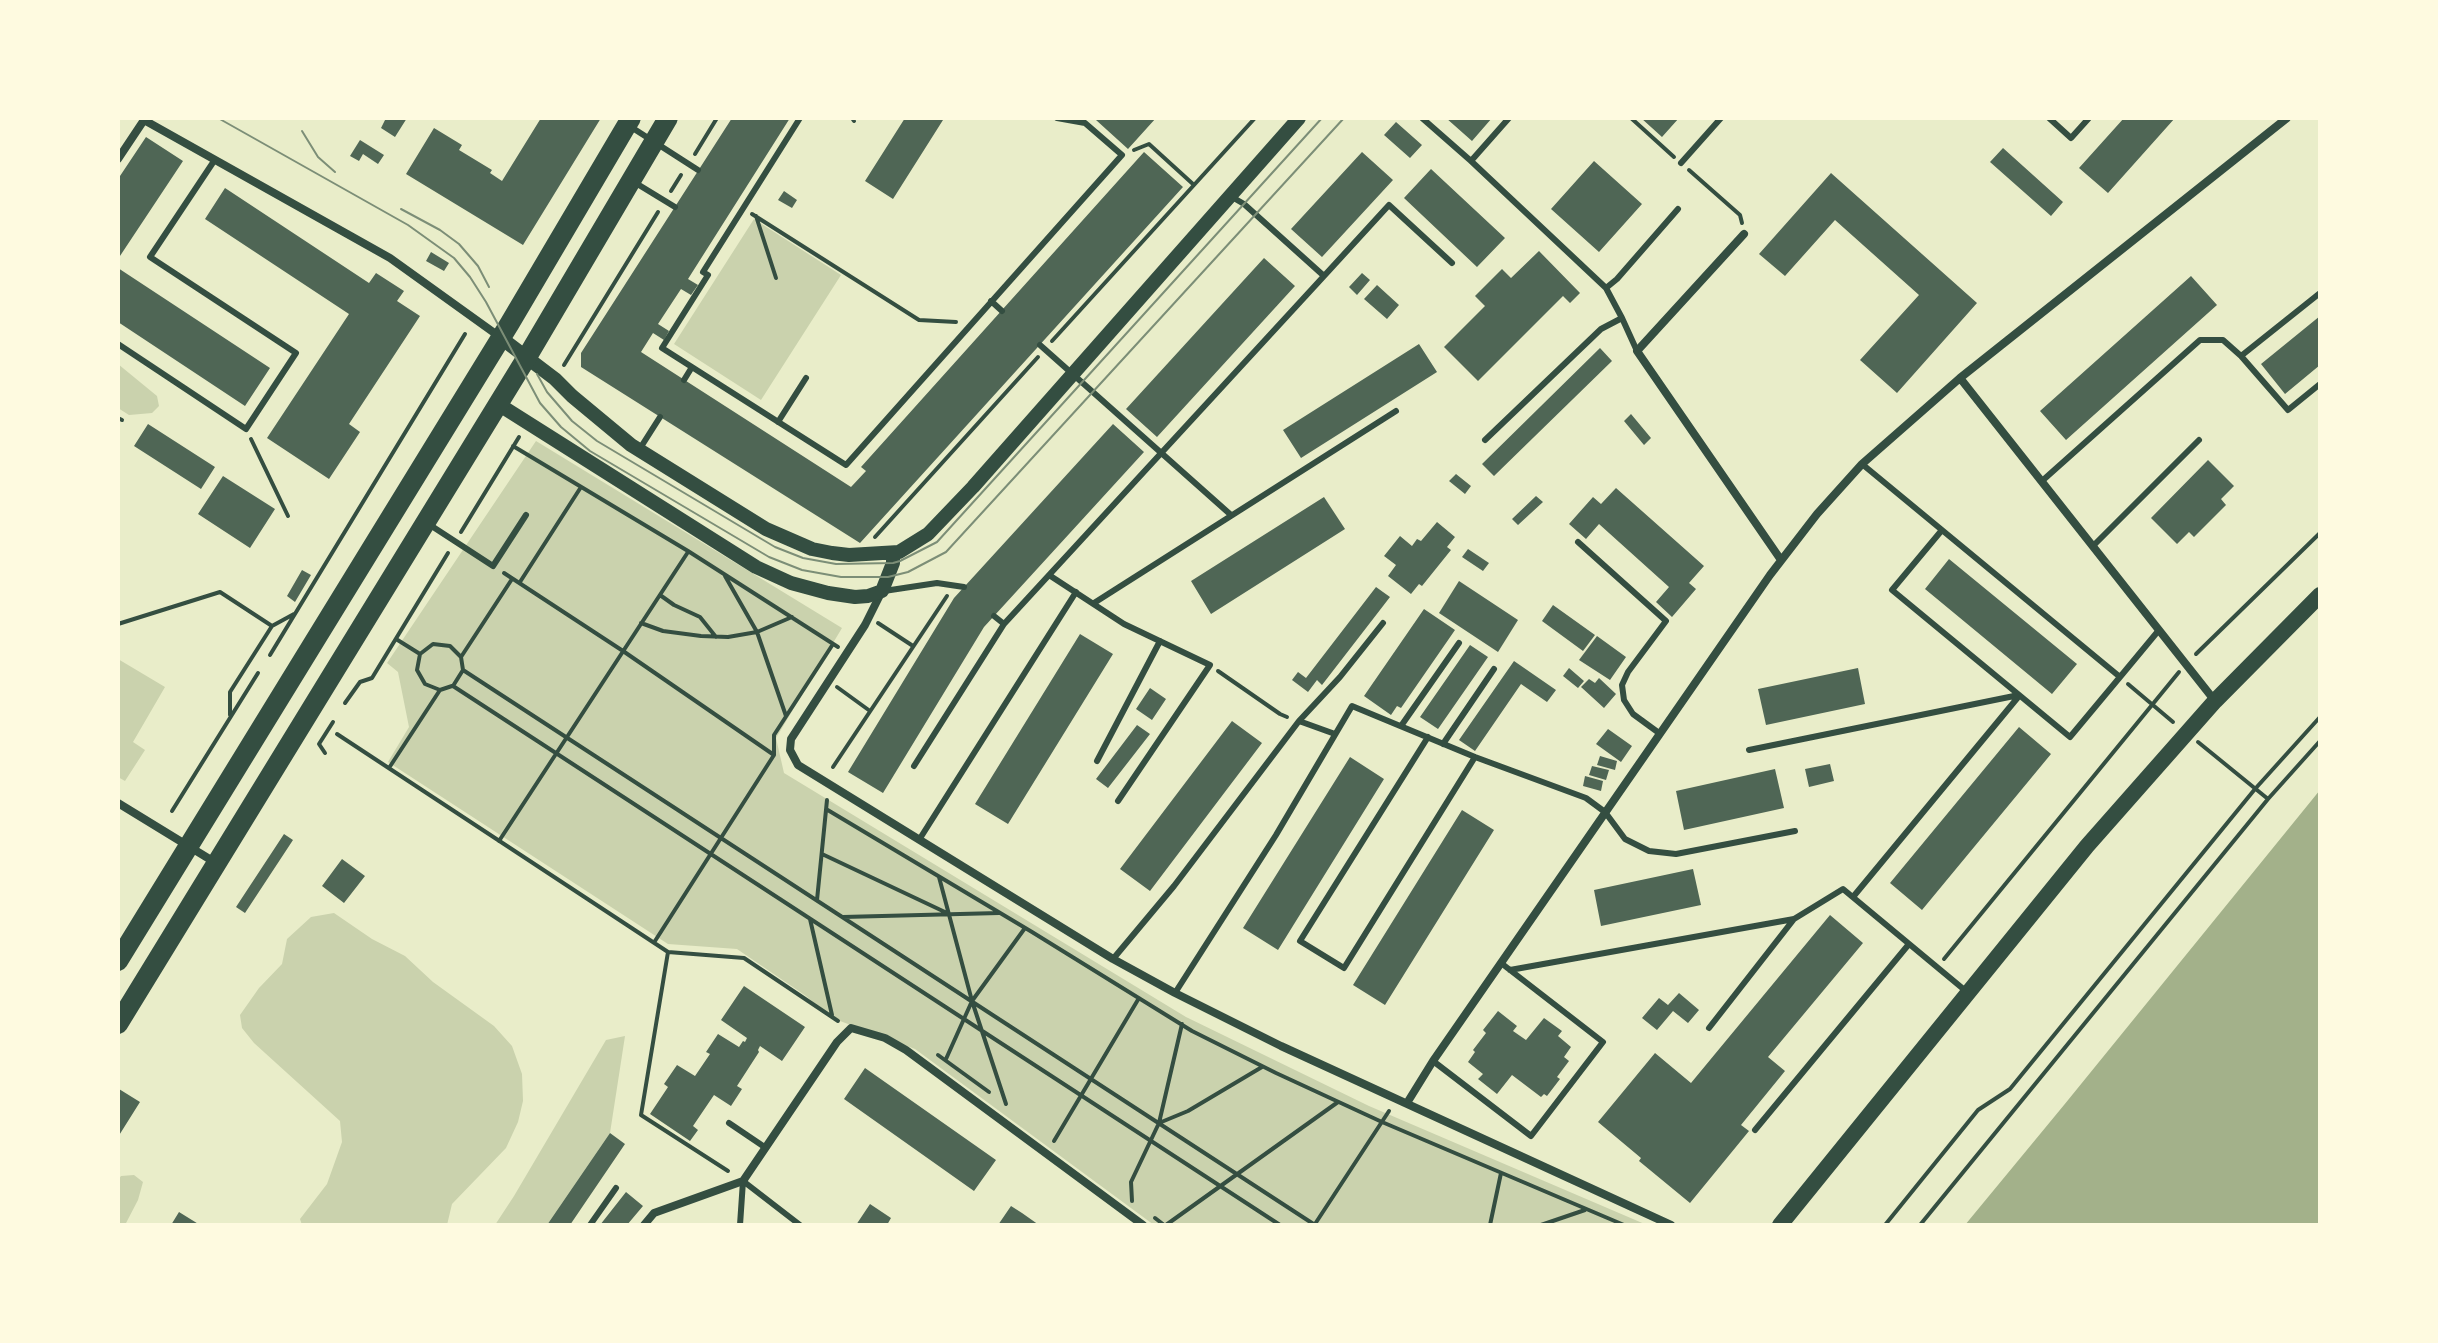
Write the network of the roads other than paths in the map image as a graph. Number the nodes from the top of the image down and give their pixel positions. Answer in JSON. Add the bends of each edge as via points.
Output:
{"nodes":[{"id":1,"x":668,"y":118,"type":"edge"},
{"id":2,"x":800,"y":118,"type":"edge"},
{"id":3,"x":1057,"y":118,"type":"edge"},
{"id":4,"x":1299,"y":118,"type":"edge"},
{"id":5,"x":1422,"y":118,"type":"edge"},
{"id":6,"x":1509,"y":118,"type":"edge"},
{"id":7,"x":1721,"y":118,"type":"edge"},
{"id":8,"x":2049,"y":118,"type":"edge"},
{"id":9,"x":2089,"y":118,"type":"edge"},
{"id":10,"x":2287,"y":118,"type":"edge"},
{"id":11,"x":142,"y":119,"type":"edge"},
{"id":12,"x":1087,"y":120,"type":"edge"},
{"id":13,"x":629,"y":121,"type":"edge"},
{"id":14,"x":653,"y":142,"type":"junction"},
{"id":15,"x":118,"y":159,"type":"edge"},
{"id":16,"x":214,"y":161,"type":"junction"},
{"id":17,"x":1471,"y":161,"type":"junction"},
{"id":18,"x":1681,"y":163,"type":"road end"},
{"id":19,"x":698,"y":170,"type":"dead end"},
{"id":20,"x":630,"y":180,"type":"junction"},
{"id":21,"x":1229,"y":195,"type":"junction"},
{"id":22,"x":740,"y":197,"type":"dead end"},
{"id":23,"x":746,"y":205,"type":"junction"},
{"id":24,"x":675,"y":207,"type":"dead end"},
{"id":25,"x":1678,"y":209,"type":"dead end"},
{"id":26,"x":717,"y":233,"type":"dead end"},
{"id":27,"x":1744,"y":234,"type":"road end"},
{"id":28,"x":725,"y":238,"type":"junction"},
{"id":29,"x":1452,"y":263,"type":"dead end"},
{"id":30,"x":1324,"y":276,"type":"junction"},
{"id":31,"x":1606,"y":288,"type":"junction"},
{"id":32,"x":2320,"y":293,"type":"edge"},
{"id":33,"x":991,"y":301,"type":"junction"},
{"id":34,"x":1002,"y":311,"type":"dead end"},
{"id":35,"x":1622,"y":318,"type":"junction"},
{"id":36,"x":501,"y":338,"type":"junction"},
{"id":37,"x":118,"y":344,"type":"edge"},
{"id":38,"x":1042,"y":348,"type":"road end"},
{"id":39,"x":1637,"y":351,"type":"junction"},
{"id":40,"x":2241,"y":356,"type":"junction"},
{"id":41,"x":527,"y":357,"type":"junction"},
{"id":42,"x":692,"y":367,"type":"junction"},
{"id":43,"x":1072,"y":373,"type":"junction"},
{"id":44,"x":806,"y":378,"type":"dead end"},
{"id":45,"x":1960,"y":378,"type":"junction"},
{"id":46,"x":684,"y":380,"type":"dead end"},
{"id":47,"x":2320,"y":384,"type":"edge"},
{"id":48,"x":498,"y":404,"type":"junction"},
{"id":49,"x":1396,"y":411,"type":"dead end"},
{"id":50,"x":660,"y":417,"type":"dead end"},
{"id":51,"x":778,"y":422,"type":"junction"},
{"id":52,"x":1485,"y":440,"type":"dead end"},
{"id":53,"x":2199,"y":440,"type":"dead end"},
{"id":54,"x":639,"y":450,"type":"junction"},
{"id":55,"x":1162,"y":452,"type":"junction"},
{"id":56,"x":1862,"y":464,"type":"junction"},
{"id":57,"x":2042,"y":481,"type":"junction"},
{"id":58,"x":526,"y":515,"type":"dead end"},
{"id":59,"x":1231,"y":515,"type":"junction"},
{"id":60,"x":426,"y":522,"type":"junction"},
{"id":61,"x":1942,"y":530,"type":"junction"},
{"id":62,"x":1578,"y":542,"type":"dead end"},
{"id":63,"x":2093,"y":546,"type":"junction"},
{"id":64,"x":893,"y":553,"type":"junction"},
{"id":65,"x":1781,"y":560,"type":"junction"},
{"id":66,"x":1049,"y":575,"type":"junction"},
{"id":67,"x":964,"y":587,"type":"dead end"},
{"id":68,"x":882,"y":591,"type":"junction"},
{"id":69,"x":1076,"y":592,"type":"junction"},
{"id":70,"x":2320,"y":595,"type":"edge"},
{"id":71,"x":1094,"y":603,"type":"junction"},
{"id":72,"x":994,"y":616,"type":"dead end"},
{"id":73,"x":1383,"y":623,"type":"dead end"},
{"id":74,"x":1004,"y":624,"type":"junction"},
{"id":75,"x":2159,"y":630,"type":"junction"},
{"id":76,"x":1160,"y":641,"type":"junction"},
{"id":77,"x":1459,"y":643,"type":"dead end"},
{"id":78,"x":1494,"y":669,"type":"dead end"},
{"id":79,"x":2120,"y":677,"type":"junction"},
{"id":80,"x":2019,"y":695,"type":"junction"},
{"id":81,"x":2215,"y":701,"type":"junction"},
{"id":82,"x":1299,"y":721,"type":"junction"},
{"id":83,"x":1401,"y":726,"type":"junction"},
{"id":84,"x":1659,"y":733,"type":"junction"},
{"id":85,"x":1335,"y":734,"type":"junction"},
{"id":86,"x":1428,"y":737,"type":"junction"},
{"id":87,"x":1443,"y":744,"type":"junction"},
{"id":88,"x":1749,"y":750,"type":"dead end"},
{"id":89,"x":1475,"y":757,"type":"junction"},
{"id":90,"x":1097,"y":761,"type":"dead end"},
{"id":91,"x":914,"y":766,"type":"dead end"},
{"id":92,"x":1118,"y":801,"type":"dead end"},
{"id":93,"x":118,"y":803,"type":"edge"},
{"id":94,"x":1605,"y":812,"type":"junction"},
{"id":95,"x":1795,"y":831,"type":"dead end"},
{"id":96,"x":919,"y":840,"type":"junction"},
{"id":97,"x":189,"y":846,"type":"junction"},
{"id":98,"x":218,"y":864,"type":"junction"},
{"id":99,"x":1853,"y":897,"type":"junction"},
{"id":100,"x":1794,"y":919,"type":"junction"},
{"id":101,"x":1909,"y":944,"type":"junction"},
{"id":102,"x":1113,"y":959,"type":"junction"},
{"id":103,"x":118,"y":961,"type":"edge"},
{"id":104,"x":1501,"y":963,"type":"junction"},
{"id":105,"x":1510,"y":970,"type":"junction"},
{"id":106,"x":1967,"y":992,"type":"junction"},
{"id":107,"x":1175,"y":993,"type":"junction"},
{"id":108,"x":118,"y":1024,"type":"edge"},
{"id":109,"x":1709,"y":1028,"type":"dead end"},
{"id":110,"x":1433,"y":1061,"type":"junction"},
{"id":111,"x":1407,"y":1103,"type":"junction"},
{"id":112,"x":729,"y":1123,"type":"dead end"},
{"id":113,"x":1755,"y":1130,"type":"dead end"},
{"id":114,"x":766,"y":1148,"type":"junction"},
{"id":115,"x":743,"y":1181,"type":"junction"},
{"id":116,"x":616,"y":1188,"type":"dead end"},
{"id":117,"x":590,"y":1225,"type":"edge"},
{"id":118,"x":644,"y":1225,"type":"edge"},
{"id":119,"x":740,"y":1225,"type":"edge"},
{"id":120,"x":800,"y":1225,"type":"edge"},
{"id":121,"x":1143,"y":1225,"type":"edge"},
{"id":122,"x":1671,"y":1225,"type":"edge"},
{"id":123,"x":1780,"y":1225,"type":"edge"}],
"edges":[{"from":1,"to":14,"type":"main road"},
{"from":2,"to":23,"type":"lane"},
{"from":3,"to":12,"type":"lane"},
{"from":4,"to":21,"type":"street"},
{"from":5,"to":17,"type":"lane"},
{"from":6,"to":17,"type":"lane"},
{"from":7,"to":18,"type":"lane"},
{"from":8,"to":9,"type":"lane","via":[[2071,138]]},
{"from":10,"to":45,"type":"street"},
{"from":11,"to":15,"type":"street"},
{"from":11,"to":16,"type":"street"},
{"from":12,"to":33,"type":"lane","via":[[1122,155]]},
{"from":13,"to":14,"type":"lane"},
{"from":13,"to":36,"type":"main road"},
{"from":14,"to":19,"type":"lane"},
{"from":14,"to":20,"type":"main road"},
{"from":16,"to":36,"type":"street","via":[[390,258]]},
{"from":16,"to":37,"type":"lane","via":[[150,257],[296,353],[246,429]]},
{"from":17,"to":31,"type":"lane"},
{"from":20,"to":24,"type":"lane"},
{"from":20,"to":41,"type":"main road"},
{"from":21,"to":30,"type":"lane"},
{"from":21,"to":43,"type":"street"},
{"from":22,"to":23,"type":"lane"},
{"from":23,"to":28,"type":"lane"},
{"from":25,"to":31,"type":"lane"},
{"from":26,"to":28,"type":"lane"},
{"from":27,"to":39,"type":"street"},
{"from":28,"to":42,"type":"lane","via":[[662,348]]},
{"from":29,"to":30,"type":"lane","via":[[1389,205]]},
{"from":30,"to":55,"type":"lane"},
{"from":31,"to":35,"type":"lane"},
{"from":32,"to":40,"type":"lane"},
{"from":33,"to":34,"type":"lane"},
{"from":33,"to":51,"type":"lane","via":[[846,465]]},
{"from":35,"to":39,"type":"lane"},
{"from":35,"to":52,"type":"lane","via":[[1601,329]]},
{"from":36,"to":41,"type":"street"},
{"from":36,"to":97,"type":"main road"},
{"from":38,"to":43,"type":"lane"},
{"from":39,"to":65,"type":"street"},
{"from":40,"to":47,"type":"lane","via":[[2288,410]]},
{"from":40,"to":57,"type":"lane","via":[[2223,340],[2200,340]]},
{"from":41,"to":48,"type":"main road"},
{"from":41,"to":54,"type":"street"},
{"from":42,"to":46,"type":"lane"},
{"from":42,"to":51,"type":"lane"},
{"from":43,"to":55,"type":"lane"},
{"from":43,"to":64,"type":"street","via":[[928,534]]},
{"from":44,"to":51,"type":"lane"},
{"from":45,"to":56,"type":"street"},
{"from":45,"to":57,"type":"street"},
{"from":48,"to":60,"type":"main road"},
{"from":48,"to":68,"type":"street","via":[[756,567],[828,593],[855,597]]},
{"from":49,"to":59,"type":"lane"},
{"from":50,"to":54,"type":"lane"},
{"from":53,"to":63,"type":"lane"},
{"from":54,"to":64,"type":"street","via":[[766,529],[812,549],[849,555]]},
{"from":55,"to":59,"type":"lane"},
{"from":55,"to":66,"type":"lane"},
{"from":56,"to":61,"type":"lane"},
{"from":56,"to":65,"type":"street"},
{"from":57,"to":63,"type":"street"},
{"from":58,"to":60,"type":"lane","via":[[493,566]]},
{"from":59,"to":71,"type":"lane"},
{"from":60,"to":98,"type":"main road"},
{"from":61,"to":79,"type":"lane"},
{"from":61,"to":80,"type":"lane","via":[[1892,590]]},
{"from":62,"to":84,"type":"lane","via":[[1666,621],[1622,685],[1633,714]]},
{"from":63,"to":75,"type":"street"},
{"from":64,"to":68,"type":"street"},
{"from":65,"to":84,"type":"street"},
{"from":66,"to":69,"type":"lane"},
{"from":66,"to":74,"type":"lane"},
{"from":67,"to":68,"type":"lane","via":[[937,583]]},
{"from":68,"to":96,"type":"street","via":[[791,739],[790,750],[798,765]]},
{"from":69,"to":71,"type":"lane"},
{"from":69,"to":96,"type":"lane"},
{"from":70,"to":81,"type":"main road"},
{"from":71,"to":76,"type":"lane"},
{"from":72,"to":74,"type":"lane"},
{"from":73,"to":82,"type":"lane"},
{"from":74,"to":91,"type":"lane"},
{"from":75,"to":79,"type":"lane"},
{"from":75,"to":81,"type":"street"},
{"from":76,"to":90,"type":"lane"},
{"from":76,"to":92,"type":"lane","via":[[1210,665]]},
{"from":77,"to":83,"type":"lane"},
{"from":78,"to":87,"type":"lane"},
{"from":79,"to":80,"type":"lane","via":[[2070,737]]},
{"from":80,"to":88,"type":"lane"},
{"from":80,"to":99,"type":"lane"},
{"from":81,"to":106,"type":"main road"},
{"from":82,"to":85,"type":"lane"},
{"from":82,"to":102,"type":"lane"},
{"from":83,"to":85,"type":"lane","via":[[1352,706]]},
{"from":83,"to":86,"type":"lane"},
{"from":84,"to":94,"type":"street"},
{"from":85,"to":107,"type":"lane"},
{"from":86,"to":87,"type":"lane"},
{"from":86,"to":89,"type":"lane","via":[[1300,941],[1344,968]]},
{"from":87,"to":89,"type":"lane"},
{"from":89,"to":94,"type":"lane","via":[[1586,798]]},
{"from":93,"to":97,"type":"street"},
{"from":94,"to":95,"type":"lane","via":[[1625,839],[1649,851],[1676,854]]},
{"from":94,"to":104,"type":"street"},
{"from":96,"to":102,"type":"street"},
{"from":97,"to":98,"type":"street"},
{"from":97,"to":103,"type":"main road"},
{"from":98,"to":108,"type":"main road"},
{"from":99,"to":100,"type":"lane","via":[[1843,889]]},
{"from":99,"to":101,"type":"lane"},
{"from":100,"to":105,"type":"lane"},
{"from":100,"to":109,"type":"lane"},
{"from":101,"to":106,"type":"lane"},
{"from":101,"to":113,"type":"lane"},
{"from":102,"to":107,"type":"street"},
{"from":104,"to":105,"type":"lane"},
{"from":104,"to":110,"type":"street"},
{"from":105,"to":110,"type":"lane","via":[[1603,1042],[1531,1136]]},
{"from":106,"to":123,"type":"main road"},
{"from":107,"to":111,"type":"street"},
{"from":110,"to":111,"type":"street"},
{"from":111,"to":122,"type":"street"},
{"from":112,"to":114,"type":"lane"},
{"from":114,"to":115,"type":"street"},
{"from":114,"to":121,"type":"street","via":[[851,1028],[906,1050]]},
{"from":115,"to":118,"type":"street","via":[[654,1213]]},
{"from":115,"to":119,"type":"lane"},
{"from":115,"to":120,"type":"lane"},
{"from":116,"to":117,"type":"lane"}]}
